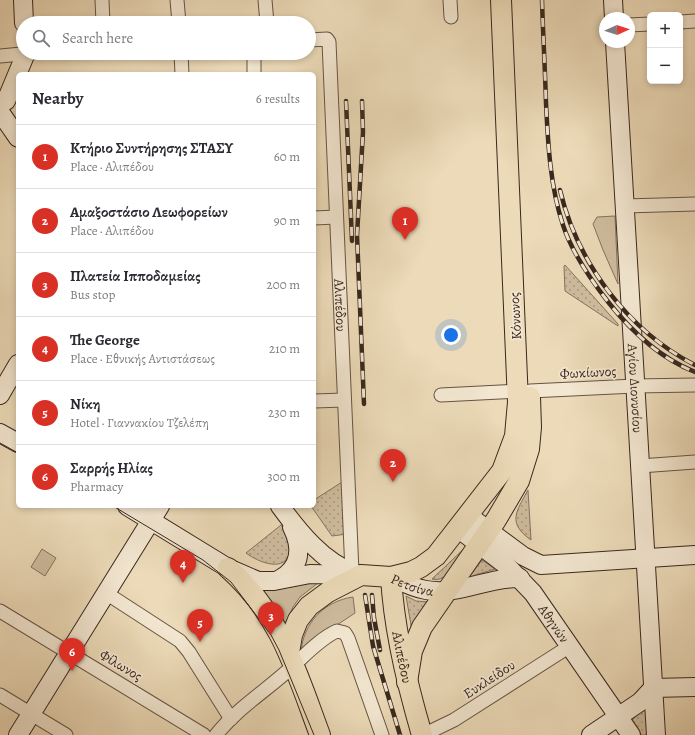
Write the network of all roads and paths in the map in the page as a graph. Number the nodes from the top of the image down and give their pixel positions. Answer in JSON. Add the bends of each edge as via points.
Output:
{"nodes":[{"id":1,"x":23,"y":0,"type":"edge"},
{"id":2,"x":102,"y":0,"type":"edge"},
{"id":3,"x":177,"y":0,"type":"edge"},
{"id":4,"x":265,"y":0,"type":"edge"},
{"id":5,"x":450,"y":0,"type":"edge"},
{"id":6,"x":501,"y":0,"type":"edge"},
{"id":7,"x":512,"y":0,"type":"edge"},
{"id":8,"x":613,"y":0,"type":"edge"},
{"id":9,"x":614,"y":12,"type":"edge"},
{"id":10,"x":24,"y":16,"type":"edge"},
{"id":11,"x":103,"y":16,"type":"edge"},
{"id":12,"x":178,"y":16,"type":"edge"},
{"id":13,"x":266,"y":16,"type":"edge"},
{"id":14,"x":451,"y":17,"type":"dead end"},
{"id":15,"x":683,"y":22,"type":"edge"},
{"id":16,"x":695,"y":22,"type":"edge"},
{"id":17,"x":647,"y":24,"type":"edge"},
{"id":18,"x":635,"y":25,"type":"edge"},
{"id":19,"x":316,"y":40,"type":"edge"},
{"id":20,"x":615,"y":48,"type":"edge"},
{"id":21,"x":16,"y":54,"type":"edge"},
{"id":22,"x":0,"y":56,"type":"edge"},
{"id":23,"x":24,"y":60,"type":"edge"},
{"id":24,"x":181,"y":60,"type":"edge"},
{"id":25,"x":254,"y":60,"type":"edge"},
{"id":26,"x":18,"y":72,"type":"edge"},
{"id":27,"x":182,"y":72,"type":"edge"},
{"id":28,"x":254,"y":72,"type":"edge"},
{"id":29,"x":16,"y":76,"type":"edge"},
{"id":30,"x":2,"y":102,"type":"edge"},
{"id":31,"x":16,"y":116,"type":"edge"},
{"id":32,"x":16,"y":134,"type":"edge"},
{"id":33,"x":695,"y":204,"type":"edge"},
{"id":34,"x":625,"y":206,"type":"junction"},
{"id":35,"x":336,"y":217,"type":"junction"},
{"id":36,"x":316,"y":218,"type":"edge"},
{"id":37,"x":16,"y":367,"type":"edge"},
{"id":38,"x":695,"y":385,"type":"edge"},
{"id":39,"x":635,"y":386,"type":"junction"},
{"id":40,"x":524,"y":391,"type":"junction"},
{"id":41,"x":441,"y":394,"type":"dead end"},
{"id":42,"x":0,"y":395,"type":"edge"},
{"id":43,"x":344,"y":400,"type":"junction"},
{"id":44,"x":316,"y":401,"type":"edge"},
{"id":45,"x":0,"y":433,"type":"edge"},
{"id":46,"x":16,"y":442,"type":"edge"},
{"id":47,"x":695,"y":462,"type":"edge"},
{"id":48,"x":640,"y":466,"type":"junction"},
{"id":49,"x":135,"y":508,"type":"edge"},
{"id":50,"x":284,"y":511,"type":"edge"},
{"id":51,"x":156,"y":513,"type":"edge"},
{"id":52,"x":464,"y":522,"type":"junction"},
{"id":53,"x":483,"y":538,"type":"junction"},
{"id":54,"x":695,"y":555,"type":"edge"},
{"id":55,"x":645,"y":557,"type":"junction"},
{"id":56,"x":228,"y":568,"type":"junction"},
{"id":57,"x":357,"y":573,"type":"junction"},
{"id":58,"x":391,"y":577,"type":"junction"},
{"id":59,"x":520,"y":578,"type":"junction"},
{"id":60,"x":280,"y":579,"type":"junction"},
{"id":61,"x":447,"y":590,"type":"junction"},
{"id":62,"x":106,"y":593,"type":"junction"},
{"id":63,"x":0,"y":611,"type":"edge"},
{"id":64,"x":570,"y":646,"type":"junction"},
{"id":65,"x":68,"y":652,"type":"junction"},
{"id":66,"x":291,"y":659,"type":"junction"},
{"id":67,"x":407,"y":682,"type":"junction"},
{"id":68,"x":695,"y":687,"type":"edge"},
{"id":69,"x":653,"y":688,"type":"junction"},
{"id":70,"x":0,"y":695,"type":"edge"},
{"id":71,"x":31,"y":714,"type":"junction"},
{"id":72,"x":619,"y":717,"type":"junction"},
{"id":73,"x":230,"y":719,"type":"junction"},
{"id":74,"x":18,"y":735,"type":"edge"},
{"id":75,"x":66,"y":735,"type":"edge"},
{"id":76,"x":204,"y":735,"type":"edge"},
{"id":77,"x":216,"y":735,"type":"edge"},
{"id":78,"x":320,"y":735,"type":"edge"},
{"id":79,"x":382,"y":735,"type":"edge"},
{"id":80,"x":423,"y":735,"type":"edge"},
{"id":81,"x":591,"y":735,"type":"edge"},
{"id":82,"x":631,"y":735,"type":"edge"},
{"id":83,"x":656,"y":735,"type":"edge"}],
"edges":[{"from":1,"to":10,"type":"main road"},
{"from":2,"to":11,"type":"street"},
{"from":3,"to":12,"type":"street"},
{"from":4,"to":13,"type":"street"},
{"from":5,"to":14,"type":"street"},
{"from":6,"to":40,"type":"main road","name":"Κόνωνος"},
{"from":7,"to":40,"type":"main road","name":"Κόνωνος"},
{"from":8,"to":9,"type":"main road"},
{"from":15,"to":16,"type":"street"},
{"from":17,"to":18,"type":"street"},
{"from":19,"to":35,"type":"street","name":"Αλιπέδου","via":[[327,39],[330,49]]},
{"from":20,"to":34,"type":"main road","name":"Αγίου Διονυσίου"},
{"from":21,"to":22,"type":"street"},
{"from":23,"to":26,"type":"main road"},
{"from":24,"to":27,"type":"street"},
{"from":25,"to":28,"type":"street"},
{"from":29,"to":30,"type":"main road"},
{"from":30,"to":31,"type":"main road"},
{"from":30,"to":32,"type":"main road"},
{"from":33,"to":34,"type":"street"},
{"from":34,"to":39,"type":"main road","name":"Αγίου Διονυσίου"},
{"from":35,"to":36,"type":"street"},
{"from":35,"to":43,"type":"street","name":"Αλιπέδου"},
{"from":37,"to":42,"type":"main road"},
{"from":38,"to":39,"type":"street","name":"Φωκίωνος"},
{"from":39,"to":40,"type":"street","name":"Φωκίωνος"},
{"from":39,"to":48,"type":"main road","name":"Αγίου Διονυσίου"},
{"from":40,"to":41,"type":"street","name":"Φωκίωνος"},
{"from":40,"to":52,"type":"main road","name":"Κόνωνος","via":[[508,458],[497,479]]},
{"from":40,"to":53,"type":"main road","name":"Κόνωνος","via":[[531,437],[525,465],[510,499]]},
{"from":43,"to":44,"type":"street"},
{"from":43,"to":57,"type":"street","name":"Αλιπέδου"},
{"from":45,"to":46,"type":"main road"},
{"from":47,"to":48,"type":"street"},
{"from":48,"to":55,"type":"main road","name":"Αγίου Διονυσίου"},
{"from":49,"to":51,"type":"main road","name":"Ρετσίνα"},
{"from":50,"to":57,"type":"main road","via":[[314,547],[338,565]]},
{"from":50,"to":60,"type":"main road","via":[[298,539],[299,554],[295,567]]},
{"from":51,"to":56,"type":"main road","name":"Ρετσίνα"},
{"from":51,"to":62,"type":"main road"},
{"from":52,"to":53,"type":"main road","name":"Αθηνών"},
{"from":52,"to":58,"type":"main road","name":"Κόνωνος","via":[[428,563],[411,572]]},
{"from":53,"to":55,"type":"main road","via":[[541,565]]},
{"from":53,"to":59,"type":"main road","name":"Αθηνών"},
{"from":53,"to":61,"type":"main road","name":"Κόνωνος"},
{"from":54,"to":55,"type":"main road"},
{"from":55,"to":69,"type":"main road","name":"Αγίου Διονυσίου"},
{"from":56,"to":60,"type":"main road","name":"Ρετσίνα","via":[[258,581]]},
{"from":56,"to":66,"type":"main road","via":[[245,583],[261,604],[279,631]]},
{"from":57,"to":58,"type":"main road","name":"Ρετσίνα"},
{"from":57,"to":60,"type":"main road","name":"Ρετσίνα","via":[[310,574]]},
{"from":57,"to":66,"type":"main road","via":[[309,606],[294,629]]},
{"from":58,"to":61,"type":"main road","name":"Ρετσίνα","via":[[425,590]]},
{"from":58,"to":67,"type":"main road","name":"Αλιπέδου","via":[[396,624]]},
{"from":59,"to":61,"type":"main road","name":"Ρετσίνα"},
{"from":59,"to":64,"type":"main road","name":"Αθηνών"},
{"from":61,"to":67,"type":"main road","name":"Κόνωνος","via":[[417,636]]},
{"from":62,"to":65,"type":"main road"},
{"from":62,"to":73,"type":"street","via":[[180,641]]},
{"from":63,"to":65,"type":"street","name":"Φίλωνος"},
{"from":64,"to":72,"type":"main road","name":"Αθηνών"},
{"from":64,"to":80,"type":"street","name":"Ευκλείδου","via":[[454,720]]},
{"from":65,"to":71,"type":"main road"},
{"from":65,"to":76,"type":"street","name":"Φίλωνος"},
{"from":66,"to":73,"type":"street"},
{"from":66,"to":78,"type":"main road"},
{"from":66,"to":79,"type":"street","via":[[337,631],[345,633]]},
{"from":67,"to":80,"type":"main road","name":"Αλιπέδου"},
{"from":68,"to":69,"type":"main road"},
{"from":69,"to":72,"type":"main road","via":[[640,702]]},
{"from":69,"to":83,"type":"main road","name":"Αγίου Διονυσίου"},
{"from":70,"to":71,"type":"street"},
{"from":71,"to":74,"type":"main road"},
{"from":71,"to":75,"type":"street"},
{"from":72,"to":81,"type":"main road"},
{"from":72,"to":82,"type":"main road","name":"Αθηνών"},
{"from":73,"to":77,"type":"street"}]}
